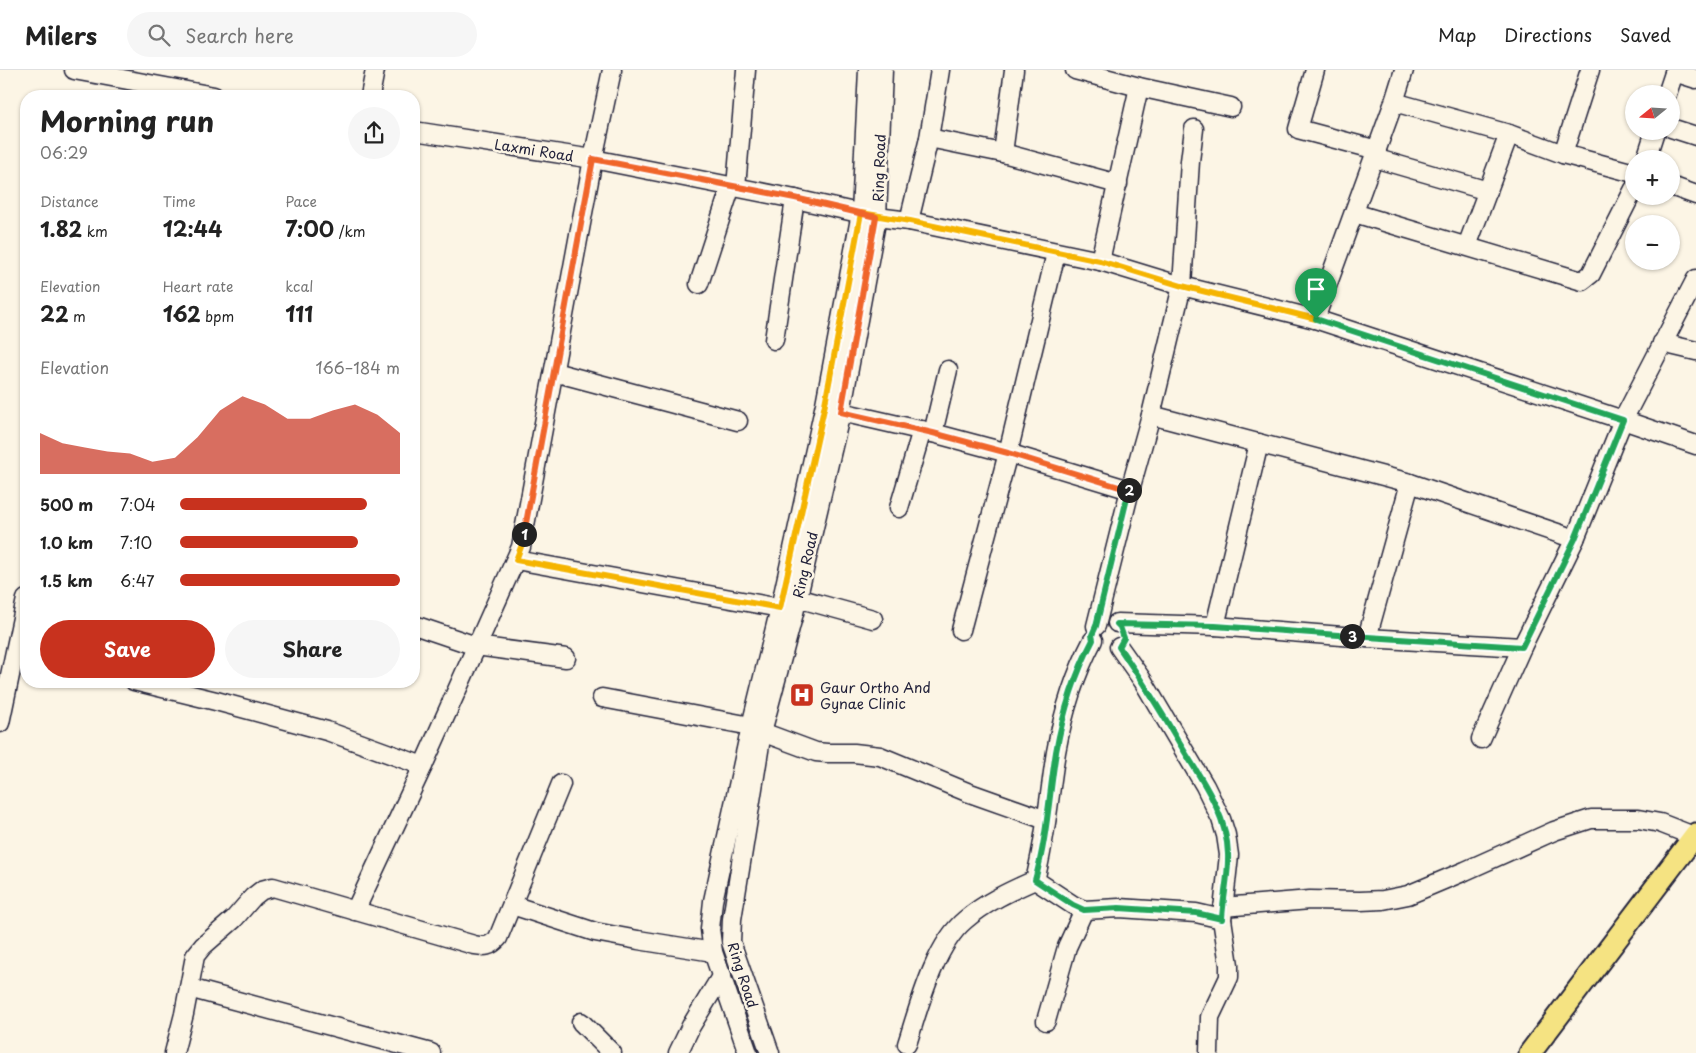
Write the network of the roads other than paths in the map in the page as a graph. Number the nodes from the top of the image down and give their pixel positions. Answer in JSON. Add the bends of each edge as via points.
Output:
{"nodes":[{"id":1,"x":74,"y":70,"type":"edge"},
{"id":2,"x":375,"y":70,"type":"edge"},
{"id":3,"x":612,"y":70,"type":"edge"},
{"id":4,"x":746,"y":70,"type":"edge"},
{"id":5,"x":868,"y":70,"type":"edge"},
{"id":6,"x":883,"y":70,"type":"edge"},
{"id":7,"x":940,"y":70,"type":"edge"},
{"id":8,"x":1014,"y":70,"type":"edge"},
{"id":9,"x":1075,"y":70,"type":"edge"},
{"id":10,"x":1315,"y":70,"type":"edge"},
{"id":11,"x":1404,"y":70,"type":"edge"},
{"id":12,"x":1590,"y":70,"type":"edge"},
{"id":13,"x":1674,"y":71,"type":"edge"},
{"id":14,"x":1117,"y":75,"type":"edge"},
{"id":15,"x":1696,"y":79,"type":"edge"},
{"id":16,"x":130,"y":82,"type":"edge"},
{"id":17,"x":1670,"y":85,"type":"edge"},
{"id":18,"x":1140,"y":87,"type":"junction"},
{"id":19,"x":178,"y":90,"type":"edge"},
{"id":20,"x":371,"y":90,"type":"edge"},
{"id":21,"x":1394,"y":102,"type":"junction"},
{"id":22,"x":1231,"y":106,"type":"dead end"},
{"id":23,"x":1194,"y":129,"type":"dead end"},
{"id":24,"x":1680,"y":131,"type":"edge"},
{"id":25,"x":420,"y":132,"type":"edge"},
{"id":26,"x":1508,"y":134,"type":"junction"},
{"id":27,"x":1696,"y":136,"type":"edge"},
{"id":28,"x":929,"y":138,"type":"junction"},
{"id":29,"x":1003,"y":153,"type":"junction"},
{"id":30,"x":1376,"y":154,"type":"junction"},
{"id":31,"x":1562,"y":154,"type":"junction"},
{"id":32,"x":593,"y":159,"type":"junction"},
{"id":33,"x":1625,"y":171,"type":"edge"},
{"id":34,"x":1118,"y":184,"type":"junction"},
{"id":35,"x":733,"y":187,"type":"junction"},
{"id":36,"x":1680,"y":189,"type":"edge"},
{"id":37,"x":1488,"y":191,"type":"junction"},
{"id":38,"x":1696,"y":195,"type":"edge"},
{"id":39,"x":795,"y":198,"type":"junction"},
{"id":40,"x":1626,"y":205,"type":"edge"},
{"id":41,"x":1354,"y":213,"type":"junction"},
{"id":42,"x":869,"y":215,"type":"junction"},
{"id":43,"x":910,"y":221,"type":"junction"},
{"id":44,"x":1468,"y":246,"type":"junction"},
{"id":45,"x":1056,"y":252,"type":"junction"},
{"id":46,"x":1100,"y":261,"type":"junction"},
{"id":47,"x":1696,"y":279,"type":"edge"},
{"id":48,"x":698,"y":284,"type":"dead end"},
{"id":49,"x":1182,"y":286,"type":"junction"},
{"id":50,"x":1316,"y":319,"type":"junction"},
{"id":51,"x":774,"y":340,"type":"dead end"},
{"id":52,"x":1662,"y":343,"type":"junction"},
{"id":53,"x":1696,"y":351,"type":"edge"},
{"id":54,"x":948,"y":370,"type":"dead end"},
{"id":55,"x":554,"y":372,"type":"junction"},
{"id":56,"x":841,"y":412,"type":"junction"},
{"id":57,"x":1151,"y":416,"type":"junction"},
{"id":58,"x":1623,"y":420,"type":"junction"},
{"id":59,"x":738,"y":421,"type":"dead end"},
{"id":60,"x":928,"y":432,"type":"junction"},
{"id":61,"x":1259,"y":443,"type":"junction"},
{"id":62,"x":1696,"y":446,"type":"edge"},
{"id":63,"x":1008,"y":453,"type":"junction"},
{"id":64,"x":1410,"y":483,"type":"junction"},
{"id":65,"x":1130,"y":490,"type":"junction"},
{"id":66,"x":899,"y":508,"type":"dead end"},
{"id":67,"x":1575,"y":539,"type":"junction"},
{"id":68,"x":516,"y":560,"type":"junction"},
{"id":69,"x":797,"y":598,"type":"junction"},
{"id":70,"x":780,"y":608,"type":"junction"},
{"id":71,"x":873,"y":620,"type":"dead end"},
{"id":72,"x":1117,"y":624,"type":"junction"},
{"id":73,"x":1215,"y":626,"type":"junction"},
{"id":74,"x":420,"y":627,"type":"edge"},
{"id":75,"x":961,"y":630,"type":"dead end"},
{"id":76,"x":1094,"y":633,"type":"junction"},
{"id":77,"x":1367,"y":638,"type":"junction"},
{"id":78,"x":476,"y":646,"type":"junction"},
{"id":79,"x":1119,"y":647,"type":"junction"},
{"id":80,"x":1522,"y":647,"type":"junction"},
{"id":81,"x":566,"y":658,"type":"dead end"},
{"id":82,"x":20,"y":662,"type":"edge"},
{"id":83,"x":163,"y":688,"type":"edge"},
{"id":84,"x":602,"y":698,"type":"dead end"},
{"id":85,"x":0,"y":723,"type":"edge"},
{"id":86,"x":756,"y":729,"type":"junction"},
{"id":87,"x":1481,"y":740,"type":"dead end"},
{"id":88,"x":423,"y":766,"type":"junction"},
{"id":89,"x":561,"y":784,"type":"dead end"},
{"id":90,"x":1046,"y":820,"type":"junction"},
{"id":91,"x":1695,"y":836,"type":"edge"},
{"id":92,"x":1035,"y":880,"type":"junction"},
{"id":93,"x":512,"y":905,"type":"junction"},
{"id":94,"x":1084,"y":910,"type":"junction"},
{"id":95,"x":355,"y":911,"type":"junction"},
{"id":96,"x":1222,"y":913,"type":"junction"},
{"id":97,"x":713,"y":952,"type":"junction"},
{"id":98,"x":722,"y":975,"type":"junction"},
{"id":99,"x":189,"y":988,"type":"junction"},
{"id":100,"x":581,"y":1022,"type":"dead end"},
{"id":101,"x":1046,"y":1022,"type":"dead end"},
{"id":102,"x":907,"y":1044,"type":"dead end"},
{"id":103,"x":174,"y":1053,"type":"edge"},
{"id":104,"x":431,"y":1053,"type":"edge"},
{"id":105,"x":612,"y":1053,"type":"edge"},
{"id":106,"x":678,"y":1053,"type":"edge"},
{"id":107,"x":748,"y":1053,"type":"edge"},
{"id":108,"x":770,"y":1053,"type":"edge"},
{"id":109,"x":1208,"y":1053,"type":"edge"},
{"id":110,"x":1530,"y":1053,"type":"edge"}],
"edges":[{"from":1,"to":16,"type":"street"},
{"from":2,"to":20,"type":"street"},
{"from":3,"to":32,"type":"street"},
{"from":4,"to":35,"type":"street"},
{"from":5,"to":42,"type":"street","name":"Ring Road"},
{"from":6,"to":42,"type":"street","name":"Ring Road"},
{"from":7,"to":28,"type":"street"},
{"from":8,"to":29,"type":"street"},
{"from":9,"to":14,"type":"street"},
{"from":10,"to":30,"type":"street","via":[[1298,129]]},
{"from":11,"to":21,"type":"street"},
{"from":12,"to":31,"type":"street"},
{"from":13,"to":15,"type":"street"},
{"from":13,"to":17,"type":"street"},
{"from":14,"to":18,"type":"street"},
{"from":16,"to":19,"type":"street"},
{"from":18,"to":22,"type":"street"},
{"from":18,"to":34,"type":"street"},
{"from":21,"to":26,"type":"street"},
{"from":21,"to":30,"type":"street"},
{"from":23,"to":49,"type":"street"},
{"from":24,"to":27,"type":"street"},
{"from":25,"to":32,"type":"street","name":"Laxmi Road"},
{"from":26,"to":31,"type":"street"},
{"from":26,"to":37,"type":"street"},
{"from":28,"to":29,"type":"street"},
{"from":28,"to":43,"type":"street"},
{"from":29,"to":34,"type":"street"},
{"from":30,"to":37,"type":"street"},
{"from":30,"to":41,"type":"street"},
{"from":31,"to":33,"type":"street"},
{"from":32,"to":35,"type":"street","name":"Laxmi Road"},
{"from":32,"to":55,"type":"street"},
{"from":34,"to":46,"type":"street"},
{"from":35,"to":39,"type":"street","name":"Laxmi Road"},
{"from":35,"to":48,"type":"street"},
{"from":36,"to":38,"type":"street"},
{"from":37,"to":44,"type":"street"},
{"from":39,"to":42,"type":"street","name":"Laxmi Road"},
{"from":39,"to":51,"type":"street"},
{"from":40,"to":44,"type":"street","via":[[1591,274],[1582,281]]},
{"from":41,"to":44,"type":"street"},
{"from":41,"to":50,"type":"street"},
{"from":42,"to":43,"type":"street","name":"Laxmi Road"},
{"from":42,"to":56,"type":"street","name":"Ring Road"},
{"from":42,"to":70,"type":"street","name":"Ring Road"},
{"from":43,"to":45,"type":"street","name":"Laxmi Road"},
{"from":45,"to":46,"type":"street","name":"Laxmi Road"},
{"from":45,"to":63,"type":"street"},
{"from":46,"to":49,"type":"street","name":"Laxmi Road"},
{"from":47,"to":52,"type":"street"},
{"from":49,"to":50,"type":"street","name":"Laxmi Road"},
{"from":49,"to":57,"type":"street"},
{"from":50,"to":58,"type":"street","name":"Laxmi Road"},
{"from":52,"to":53,"type":"street"},
{"from":52,"to":58,"type":"street"},
{"from":54,"to":60,"type":"street"},
{"from":55,"to":59,"type":"street"},
{"from":55,"to":68,"type":"street"},
{"from":56,"to":60,"type":"street"},
{"from":56,"to":69,"type":"street","name":"Ring Road"},
{"from":57,"to":61,"type":"street"},
{"from":57,"to":65,"type":"street"},
{"from":58,"to":62,"type":"street","name":"Laxmi Road"},
{"from":58,"to":67,"type":"street"},
{"from":60,"to":63,"type":"street"},
{"from":60,"to":66,"type":"street"},
{"from":61,"to":64,"type":"street"},
{"from":61,"to":73,"type":"street"},
{"from":63,"to":65,"type":"street"},
{"from":63,"to":75,"type":"street"},
{"from":64,"to":67,"type":"street"},
{"from":64,"to":77,"type":"street"},
{"from":65,"to":76,"type":"street"},
{"from":67,"to":80,"type":"street"},
{"from":68,"to":70,"type":"street"},
{"from":68,"to":78,"type":"street"},
{"from":69,"to":71,"type":"street"},
{"from":69,"to":86,"type":"street","name":"Ring Road"},
{"from":70,"to":86,"type":"street","name":"Ring Road"},
{"from":72,"to":73,"type":"street"},
{"from":72,"to":76,"type":"street","via":[[1104,621]]},
{"from":72,"to":79,"type":"street","via":[[1124,638]]},
{"from":73,"to":77,"type":"street"},
{"from":74,"to":78,"type":"street"},
{"from":76,"to":79,"type":"street","via":[[1094,645],[1101,651],[1111,652]]},
{"from":76,"to":90,"type":"street","via":[[1069,695],[1056,751]]},
{"from":77,"to":80,"type":"street"},
{"from":78,"to":81,"type":"street"},
{"from":78,"to":88,"type":"street"},
{"from":79,"to":96,"type":"street","via":[[1196,770],[1221,819],[1229,855]]},
{"from":80,"to":87,"type":"street"},
{"from":82,"to":85,"type":"street"},
{"from":83,"to":88,"type":"street","via":[[328,732]]},
{"from":84,"to":86,"type":"street"},
{"from":86,"to":90,"type":"street","via":[[816,752],[880,756]]},
{"from":86,"to":97,"type":"street","name":"Ring Road","via":[[713,901],[710,929]]},
{"from":86,"to":108,"type":"street","name":"Ring Road","via":[[731,942]]},
{"from":88,"to":95,"type":"street"},
{"from":89,"to":93,"type":"street"},
{"from":90,"to":92,"type":"street"},
{"from":91,"to":96,"type":"street","via":[[1638,819],[1591,819],[1554,831],[1408,895],[1375,900],[1310,900]]},
{"from":91,"to":110,"type":"main road"},
{"from":92,"to":94,"type":"street"},
{"from":92,"to":102,"type":"street","via":[[985,905],[963,922],[934,966]]},
{"from":93,"to":95,"type":"street","via":[[498,938],[485,947]]},
{"from":93,"to":97,"type":"street","via":[[595,932]]},
{"from":94,"to":96,"type":"street","via":[[1119,908]]},
{"from":94,"to":101,"type":"street","via":[[1067,947]]},
{"from":95,"to":99,"type":"street","via":[[273,887],[262,890],[195,956]]},
{"from":96,"to":109,"type":"street","via":[[1229,977],[1210,1017]]},
{"from":97,"to":98,"type":"street","name":"Ring Road"},
{"from":98,"to":106,"type":"street"},
{"from":98,"to":107,"type":"street","name":"Ring Road"},
{"from":99,"to":103,"type":"street"},
{"from":99,"to":104,"type":"street"},
{"from":100,"to":105,"type":"street"}]}
